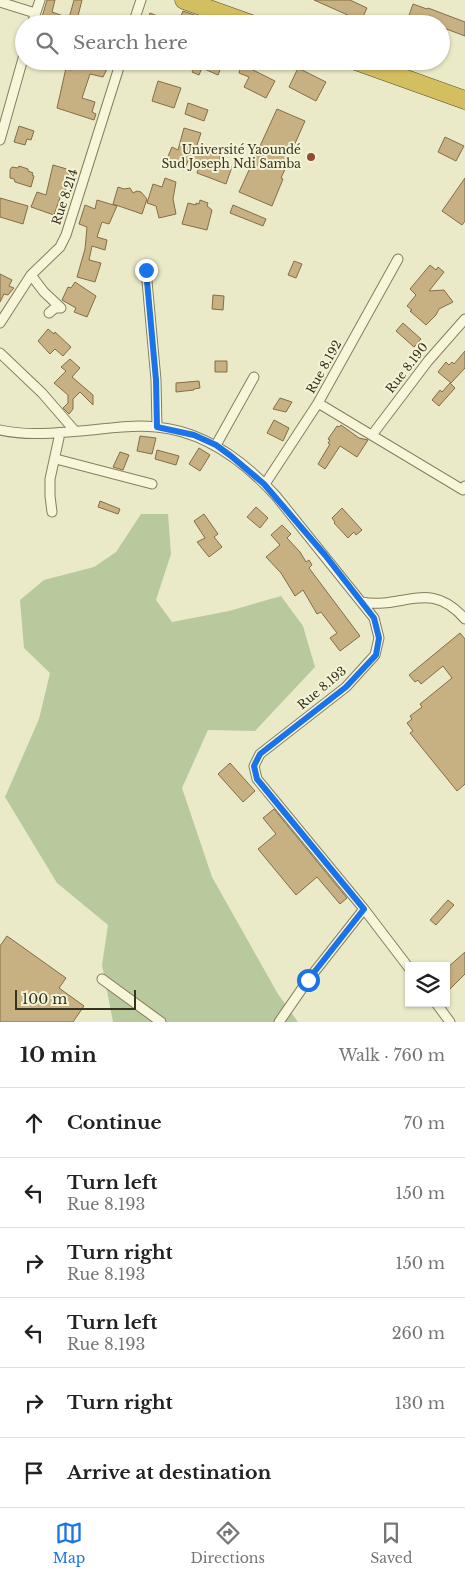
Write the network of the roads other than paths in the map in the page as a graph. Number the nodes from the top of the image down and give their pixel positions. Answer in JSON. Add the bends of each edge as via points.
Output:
{"nodes":[{"id":1,"x":40,"y":0,"type":"edge"},
{"id":2,"x":140,"y":0,"type":"edge"},
{"id":3,"x":184,"y":0,"type":"edge"},
{"id":4,"x":0,"y":2,"type":"edge"},
{"id":5,"x":35,"y":12,"type":"junction"},
{"id":6,"x":34,"y":15,"type":"edge"},
{"id":7,"x":136,"y":15,"type":"edge"},
{"id":8,"x":226,"y":15,"type":"edge"},
{"id":9,"x":20,"y":70,"type":"edge"},
{"id":10,"x":118,"y":70,"type":"edge"},
{"id":11,"x":381,"y":70,"type":"edge"},
{"id":12,"x":465,"y":100,"type":"edge"},
{"id":13,"x":0,"y":140,"type":"edge"},
{"id":14,"x":398,"y":259,"type":"dead end"},
{"id":15,"x":146,"y":270,"type":"dead end"},
{"id":16,"x":31,"y":275,"type":"junction"},
{"id":17,"x":49,"y":313,"type":"dead end"},
{"id":18,"x":465,"y":320,"type":"edge"},
{"id":19,"x":0,"y":323,"type":"edge"},
{"id":20,"x":0,"y":353,"type":"edge"},
{"id":21,"x":254,"y":377,"type":"dead end"},
{"id":22,"x":318,"y":402,"type":"junction"},
{"id":23,"x":157,"y":427,"type":"junction"},
{"id":24,"x":0,"y":430,"type":"edge"},
{"id":25,"x":75,"y":431,"type":"junction"},
{"id":26,"x":60,"y":433,"type":"junction"},
{"id":27,"x":372,"y":435,"type":"junction"},
{"id":28,"x":216,"y":445,"type":"junction"},
{"id":29,"x":56,"y":459,"type":"junction"},
{"id":30,"x":152,"y":484,"type":"dead end"},
{"id":31,"x":264,"y":484,"type":"junction"},
{"id":32,"x":465,"y":486,"type":"edge"},
{"id":33,"x":52,"y":512,"type":"dead end"},
{"id":34,"x":361,"y":602,"type":"junction"},
{"id":35,"x":465,"y":619,"type":"edge"},
{"id":36,"x":364,"y":909,"type":"junction"},
{"id":37,"x":405,"y":963,"type":"edge"},
{"id":38,"x":102,"y":979,"type":"dead end"},
{"id":39,"x":439,"y":1007,"type":"edge"},
{"id":40,"x":161,"y":1022,"type":"edge"},
{"id":41,"x":280,"y":1022,"type":"edge"},
{"id":42,"x":450,"y":1022,"type":"edge"}],
"edges":[{"from":1,"to":5,"type":"street"},
{"from":2,"to":7,"type":"street"},
{"from":3,"to":8,"type":"highway"},
{"from":4,"to":5,"type":"street"},
{"from":5,"to":6,"type":"street"},
{"from":9,"to":13,"type":"street"},
{"from":10,"to":16,"type":"street","name":"Rue 8.214","via":[[66,235],[60,247]]},
{"from":11,"to":12,"type":"highway"},
{"from":14,"to":22,"type":"street","name":"Rue 8.192"},
{"from":15,"to":23,"type":"street"},
{"from":16,"to":17,"type":"street","via":[[62,308],[55,308]]},
{"from":16,"to":19,"type":"street","name":"Rue 8.214"},
{"from":18,"to":27,"type":"street","name":"Rue 8.190","via":[[428,360]]},
{"from":20,"to":25,"type":"street","via":[[42,393]]},
{"from":21,"to":28,"type":"street"},
{"from":22,"to":27,"type":"street"},
{"from":22,"to":31,"type":"street","name":"Rue 8.192"},
{"from":23,"to":25,"type":"street","name":"Rue 8.193"},
{"from":23,"to":28,"type":"street","name":"Rue 8.193","via":[[194,435]]},
{"from":24,"to":26,"type":"street","name":"Rue 8.193","via":[[31,435]]},
{"from":25,"to":26,"type":"street","name":"Rue 8.193"},
{"from":26,"to":29,"type":"street"},
{"from":27,"to":32,"type":"street","via":[[463,490]]},
{"from":28,"to":31,"type":"street","name":"Rue 8.193"},
{"from":29,"to":30,"type":"street"},
{"from":29,"to":33,"type":"street","via":[[50,479]]},
{"from":31,"to":34,"type":"street","name":"Rue 8.193"},
{"from":34,"to":35,"type":"street","via":[[384,604],[428,597],[439,599]]},
{"from":34,"to":36,"type":"street","name":"Rue 8.193","via":[[374,618],[379,638],[376,655],[346,687],[260,754],[254,766],[257,779]]},
{"from":36,"to":37,"type":"street","name":"Rue 8.193"},
{"from":36,"to":41,"type":"street","via":[[308,980]]},
{"from":38,"to":40,"type":"street"},
{"from":39,"to":42,"type":"street"}]}
